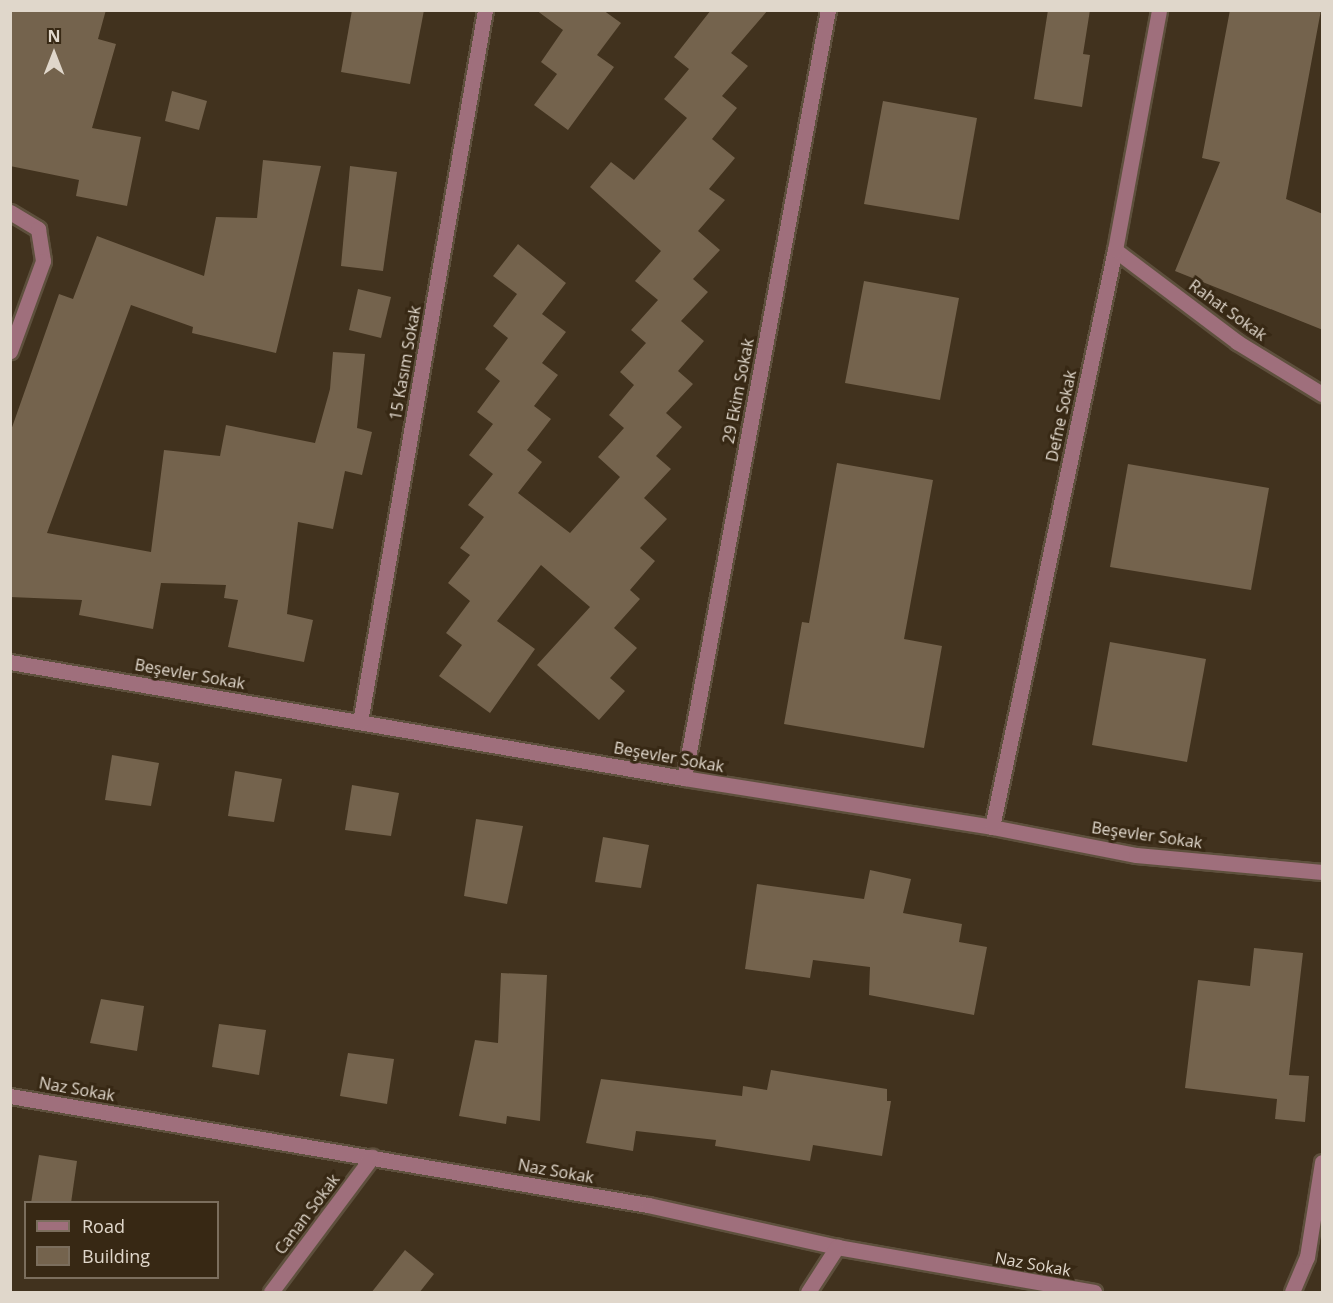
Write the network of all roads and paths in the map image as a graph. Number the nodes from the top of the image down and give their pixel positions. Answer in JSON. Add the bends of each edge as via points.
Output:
{"nodes":[{"id":1,"x":485,"y":10,"type":"edge"},
{"id":2,"x":828,"y":10,"type":"edge"},
{"id":3,"x":1159,"y":10,"type":"edge"},
{"id":4,"x":10,"y":212,"type":"edge"},
{"id":5,"x":1115,"y":250,"type":"junction"},
{"id":6,"x":11,"y":351,"type":"edge"},
{"id":7,"x":1323,"y":394,"type":"edge"},
{"id":8,"x":10,"y":662,"type":"edge"},
{"id":9,"x":360,"y":722,"type":"junction"},
{"id":10,"x":684,"y":778,"type":"junction"},
{"id":11,"x":992,"y":827,"type":"junction"},
{"id":12,"x":1323,"y":872,"type":"edge"},
{"id":13,"x":10,"y":1096,"type":"edge"},
{"id":14,"x":372,"y":1157,"type":"junction"},
{"id":15,"x":1323,"y":1162,"type":"edge"},
{"id":16,"x":837,"y":1247,"type":"junction"},
{"id":17,"x":271,"y":1293,"type":"edge"},
{"id":18,"x":808,"y":1293,"type":"edge"},
{"id":19,"x":1094,"y":1293,"type":"edge"},
{"id":20,"x":1292,"y":1293,"type":"edge"}],
"edges":[{"from":1,"to":9,"type":"street","name":"15 Kasım Sokak"},
{"from":2,"to":10,"type":"street","name":"29 Ekim Sokak"},
{"from":3,"to":5,"type":"street","name":"Defne Sokak"},
{"from":4,"to":6,"type":"street","via":[[16,212],[38,229],[43,261]]},
{"from":5,"to":7,"type":"street","name":"Rahat Sokak","via":[[1238,342]]},
{"from":5,"to":11,"type":"street","name":"Defne Sokak"},
{"from":8,"to":9,"type":"street","name":"Beşevler Sokak"},
{"from":9,"to":10,"type":"street","name":"Beşevler Sokak"},
{"from":10,"to":11,"type":"street","name":"Beşevler Sokak"},
{"from":11,"to":12,"type":"street","name":"Beşevler Sokak","via":[[1136,855]]},
{"from":13,"to":14,"type":"street","name":"Naz Sokak"},
{"from":14,"to":16,"type":"street","name":"Naz Sokak","via":[[648,1204]]},
{"from":14,"to":17,"type":"street","name":"Canan Sokak"},
{"from":15,"to":20,"type":"street","via":[[1306,1257]]},
{"from":16,"to":18,"type":"street"},
{"from":16,"to":19,"type":"street","name":"Naz Sokak"}]}
